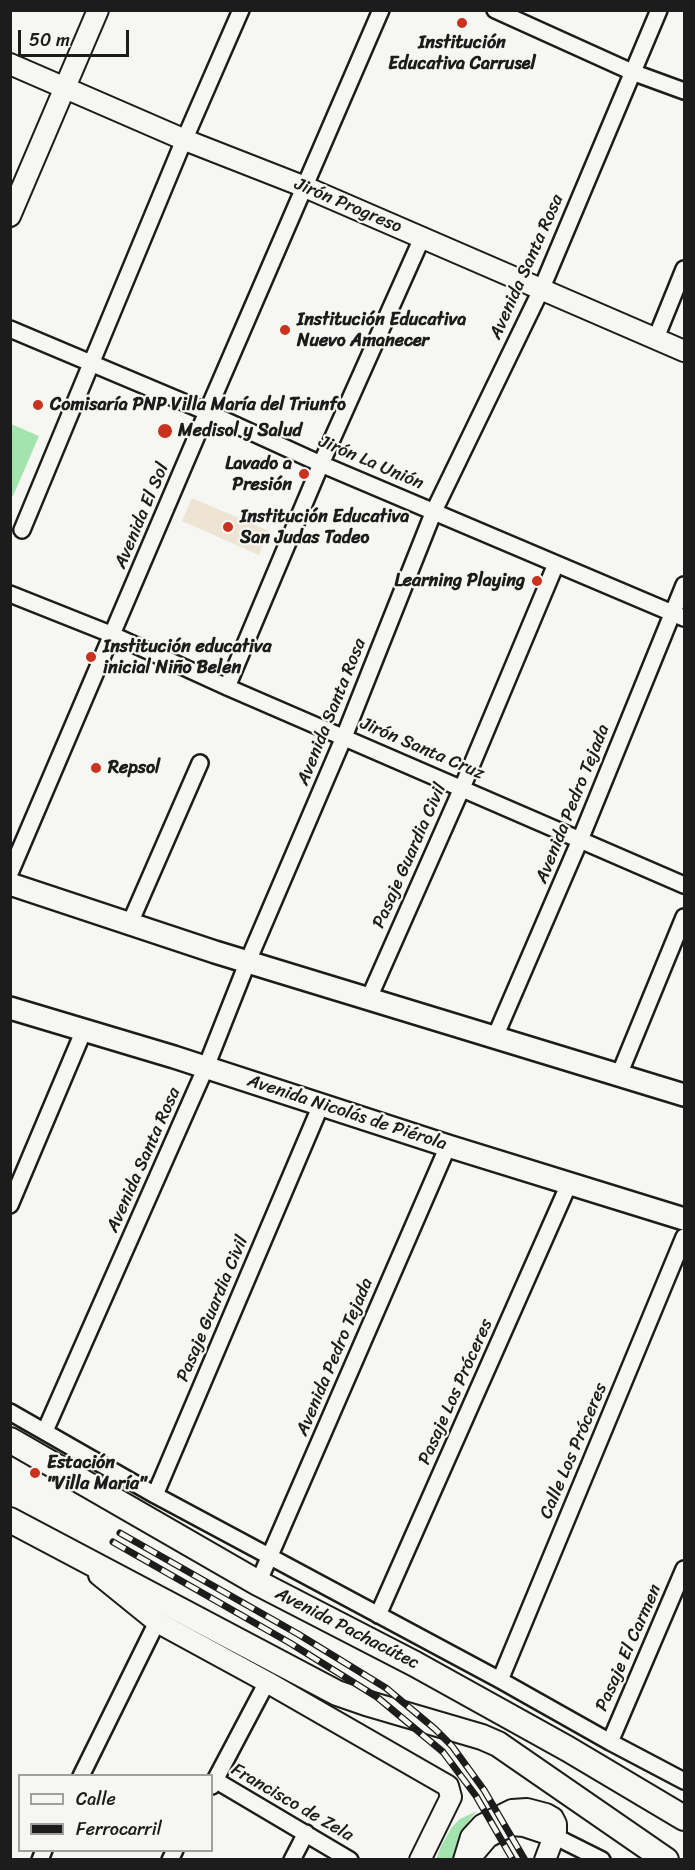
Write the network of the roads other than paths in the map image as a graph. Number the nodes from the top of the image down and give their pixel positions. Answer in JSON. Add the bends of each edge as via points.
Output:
{"nodes":[{"id":1,"x":98,"y":10,"type":"edge"},
{"id":2,"x":241,"y":10,"type":"edge"},
{"id":3,"x":381,"y":10,"type":"edge"},
{"id":4,"x":495,"y":10,"type":"edge"},
{"id":5,"x":659,"y":10,"type":"edge"},
{"id":6,"x":10,"y":64,"type":"edge"},
{"id":7,"x":632,"y":72,"type":"junction"},
{"id":8,"x":64,"y":88,"type":"junction"},
{"id":9,"x":684,"y":91,"type":"edge"},
{"id":10,"x":185,"y":140,"type":"junction"},
{"id":11,"x":305,"y":187,"type":"junction"},
{"id":12,"x":10,"y":216,"type":"edge"},
{"id":13,"x":422,"y":238,"type":"junction"},
{"id":14,"x":684,"y":269,"type":"edge"},
{"id":15,"x":541,"y":290,"type":"junction"},
{"id":16,"x":10,"y":329,"type":"edge"},
{"id":17,"x":656,"y":338,"type":"junction"},
{"id":18,"x":684,"y":351,"type":"edge"},
{"id":19,"x":90,"y":364,"type":"junction"},
{"id":20,"x":207,"y":412,"type":"junction"},
{"id":21,"x":321,"y":464,"type":"junction"},
{"id":22,"x":434,"y":511,"type":"junction"},
{"id":23,"x":22,"y":530,"type":"dead end"},
{"id":24,"x":556,"y":564,"type":"junction"},
{"id":25,"x":684,"y":585,"type":"edge"},
{"id":26,"x":10,"y":594,"type":"edge"},
{"id":27,"x":678,"y":616,"type":"edge"},
{"id":28,"x":113,"y":635,"type":"junction"},
{"id":29,"x":227,"y":687,"type":"junction"},
{"id":30,"x":344,"y":736,"type":"junction"},
{"id":31,"x":200,"y":763,"type":"dead end"},
{"id":32,"x":462,"y":788,"type":"junction"},
{"id":33,"x":580,"y":840,"type":"junction"},
{"id":34,"x":10,"y":873,"type":"edge"},
{"id":35,"x":10,"y":884,"type":"edge"},
{"id":36,"x":684,"y":885,"type":"edge"},
{"id":37,"x":684,"y":917,"type":"edge"},
{"id":38,"x":130,"y":923,"type":"junction"},
{"id":39,"x":248,"y":962,"type":"junction"},
{"id":40,"x":369,"y":998,"type":"junction"},
{"id":41,"x":10,"y":1008,"type":"edge"},
{"id":42,"x":84,"y":1030,"type":"junction"},
{"id":43,"x":495,"y":1037,"type":"junction"},
{"id":44,"x":206,"y":1067,"type":"junction"},
{"id":45,"x":619,"y":1075,"type":"junction"},
{"id":46,"x":684,"y":1095,"type":"edge"},
{"id":47,"x":321,"y":1105,"type":"junction"},
{"id":48,"x":448,"y":1146,"type":"junction"},
{"id":49,"x":569,"y":1184,"type":"junction"},
{"id":50,"x":10,"y":1205,"type":"edge"},
{"id":51,"x":684,"y":1219,"type":"edge"},
{"id":52,"x":684,"y":1237,"type":"edge"},
{"id":53,"x":10,"y":1412,"type":"edge"},
{"id":54,"x":45,"y":1431,"type":"junction"},
{"id":55,"x":10,"y":1440,"type":"edge"},
{"id":56,"x":155,"y":1495,"type":"junction"},
{"id":57,"x":12,"y":1526,"type":"edge"},
{"id":58,"x":68,"y":1551,"type":"junction"},
{"id":59,"x":269,"y":1557,"type":"junction"},
{"id":60,"x":684,"y":1569,"type":"edge"},
{"id":61,"x":258,"y":1583,"type":"junction"},
{"id":62,"x":378,"y":1615,"type":"junction"},
{"id":63,"x":157,"y":1622,"type":"junction"},
{"id":64,"x":500,"y":1680,"type":"junction"},
{"id":65,"x":267,"y":1682,"type":"junction"},
{"id":66,"x":610,"y":1742,"type":"junction"},
{"id":67,"x":82,"y":1774,"type":"edge"},
{"id":68,"x":684,"y":1781,"type":"edge"},
{"id":69,"x":213,"y":1783,"type":"edge"},
{"id":70,"x":684,"y":1818,"type":"edge"},
{"id":71,"x":306,"y":1833,"type":"junction"},
{"id":72,"x":554,"y":1836,"type":"junction"},
{"id":73,"x":292,"y":1860,"type":"edge"},
{"id":74,"x":350,"y":1860,"type":"edge"},
{"id":75,"x":420,"y":1860,"type":"edge"},
{"id":76,"x":464,"y":1860,"type":"edge"},
{"id":77,"x":474,"y":1860,"type":"edge"},
{"id":78,"x":545,"y":1860,"type":"edge"},
{"id":79,"x":602,"y":1860,"type":"edge"},
{"id":80,"x":666,"y":1860,"type":"edge"}],
"edges":[{"from":1,"to":8,"type":"street"},
{"from":2,"to":10,"type":"street"},
{"from":3,"to":11,"type":"street","name":"Avenida El Sol"},
{"from":4,"to":7,"type":"street"},
{"from":5,"to":7,"type":"street","name":"Avenida Santa Rosa"},
{"from":6,"to":8,"type":"street","name":"Jirón Progreso"},
{"from":7,"to":9,"type":"street"},
{"from":7,"to":15,"type":"street","name":"Avenida Santa Rosa"},
{"from":8,"to":10,"type":"street","name":"Jirón Progreso"},
{"from":8,"to":12,"type":"street"},
{"from":10,"to":11,"type":"street","name":"Jirón Progreso"},
{"from":10,"to":19,"type":"street"},
{"from":11,"to":13,"type":"street","name":"Jirón Progreso"},
{"from":11,"to":20,"type":"street","name":"Avenida El Sol"},
{"from":13,"to":15,"type":"street","name":"Jirón Progreso"},
{"from":13,"to":21,"type":"street"},
{"from":14,"to":17,"type":"street"},
{"from":15,"to":17,"type":"street","name":"Jirón Progreso"},
{"from":15,"to":22,"type":"street","name":"Avenida Santa Rosa"},
{"from":16,"to":19,"type":"street","name":"Jirón La Unión"},
{"from":17,"to":18,"type":"street","name":"Jirón Progreso"},
{"from":19,"to":20,"type":"street","name":"Jirón La Unión"},
{"from":19,"to":23,"type":"street"},
{"from":20,"to":21,"type":"street","name":"Jirón La Unión"},
{"from":20,"to":28,"type":"street","name":"Avenida El Sol"},
{"from":21,"to":22,"type":"street","name":"Jirón La Unión"},
{"from":21,"to":29,"type":"street"},
{"from":22,"to":24,"type":"street","name":"Jirón La Unión"},
{"from":22,"to":30,"type":"street","name":"Avenida Santa Rosa"},
{"from":24,"to":27,"type":"street","name":"Jirón La Unión"},
{"from":24,"to":32,"type":"street","name":"Pasaje Guardia Civil"},
{"from":25,"to":27,"type":"street","name":"Avenida Pedro Tejada"},
{"from":26,"to":28,"type":"street","name":"Jirón Santa Cruz"},
{"from":27,"to":33,"type":"street","name":"Avenida Pedro Tejada"},
{"from":28,"to":29,"type":"street","name":"Jirón Santa Cruz"},
{"from":28,"to":34,"type":"street","name":"Avenida El Sol"},
{"from":29,"to":30,"type":"street","name":"Jirón Santa Cruz"},
{"from":30,"to":32,"type":"street","name":"Jirón Santa Cruz"},
{"from":30,"to":39,"type":"street","name":"Avenida Santa Rosa"},
{"from":31,"to":38,"type":"street"},
{"from":32,"to":33,"type":"street","name":"Jirón Santa Cruz"},
{"from":32,"to":40,"type":"street","name":"Pasaje Guardia Civil"},
{"from":33,"to":36,"type":"street","name":"Jirón Santa Cruz"},
{"from":33,"to":43,"type":"street","name":"Avenida Pedro Tejada"},
{"from":35,"to":38,"type":"main road"},
{"from":37,"to":45,"type":"street"},
{"from":38,"to":39,"type":"main road"},
{"from":39,"to":40,"type":"main road"},
{"from":39,"to":44,"type":"street","name":"Avenida Santa Rosa"},
{"from":40,"to":43,"type":"main road"},
{"from":41,"to":42,"type":"main road","name":"Avenida Nicolás de Piérola"},
{"from":42,"to":44,"type":"main road","name":"Avenida Nicolás de Piérola"},
{"from":42,"to":50,"type":"street"},
{"from":43,"to":45,"type":"main road"},
{"from":44,"to":47,"type":"main road","name":"Avenida Nicolás de Piérola"},
{"from":44,"to":54,"type":"street","name":"Avenida Santa Rosa"},
{"from":45,"to":46,"type":"main road"},
{"from":47,"to":48,"type":"main road","name":"Avenida Nicolás de Piérola"},
{"from":47,"to":56,"type":"street","name":"Pasaje Guardia Civil"},
{"from":48,"to":49,"type":"main road","name":"Avenida Nicolás de Piérola"},
{"from":48,"to":59,"type":"street","name":"Avenida Pedro Tejada"},
{"from":49,"to":51,"type":"main road","name":"Avenida Nicolás de Piérola"},
{"from":49,"to":62,"type":"street","name":"Pasaje Los Próceres"},
{"from":52,"to":64,"type":"street","name":"Calle Los Próceres"},
{"from":53,"to":54,"type":"street","name":"Avenida Pachacútec"},
{"from":54,"to":56,"type":"street","name":"Avenida Pachacútec"},
{"from":55,"to":61,"type":"main road","name":"Avenida Pachacútec"},
{"from":56,"to":59,"type":"street","name":"Avenida Pachacútec"},
{"from":57,"to":58,"type":"main road"},
{"from":58,"to":63,"type":"street"},
{"from":58,"to":80,"type":"main road","via":[[337,1693],[498,1744]]},
{"from":59,"to":61,"type":"street","name":"Avenida Pedro Tejada"},
{"from":59,"to":62,"type":"street","name":"Avenida Pachacútec"},
{"from":60,"to":66,"type":"street","name":"Pasaje El Carmen"},
{"from":61,"to":70,"type":"main road","name":"Avenida Pachacútec","via":[[456,1686]]},
{"from":62,"to":64,"type":"street","name":"Avenida Pachacútec"},
{"from":63,"to":65,"type":"street"},
{"from":63,"to":67,"type":"street"},
{"from":64,"to":66,"type":"street","name":"Avenida Pachacútec"},
{"from":65,"to":69,"type":"street"},
{"from":65,"to":75,"type":"street","via":[[448,1786],[451,1797]]},
{"from":66,"to":68,"type":"street","name":"Avenida Pachacútec"},
{"from":69,"to":71,"type":"street","name":"Francisco de Zela"},
{"from":71,"to":73,"type":"street"},
{"from":71,"to":74,"type":"street","name":"Francisco de Zela"},
{"from":72,"to":76,"type":"street","via":[[553,1818],[527,1809],[512,1810],[476,1831]]},
{"from":72,"to":77,"type":"street","via":[[524,1826],[506,1827],[482,1843]]},
{"from":72,"to":78,"type":"street"},
{"from":72,"to":79,"type":"street"}]}
